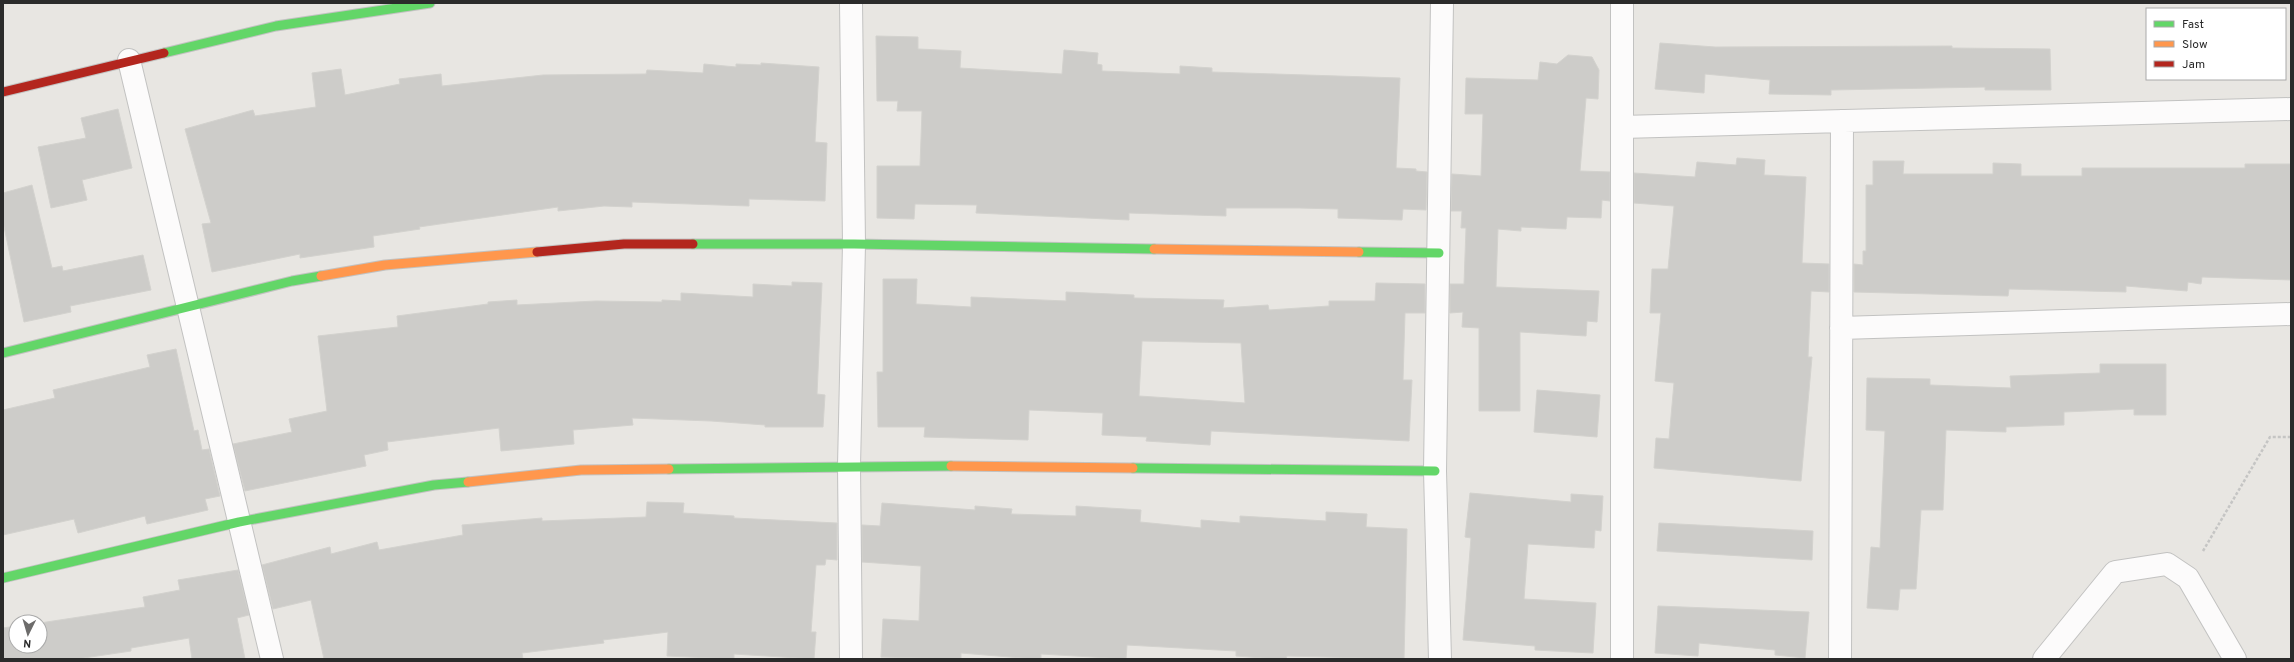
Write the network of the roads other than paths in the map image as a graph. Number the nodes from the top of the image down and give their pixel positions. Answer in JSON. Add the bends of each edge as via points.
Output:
{"nodes":[{"id":1,"x":430,"y":3,"type":"edge"},
{"id":2,"x":851,"y":3,"type":"edge"},
{"id":3,"x":1442,"y":3,"type":"edge"},
{"id":4,"x":1622,"y":3,"type":"edge"},
{"id":5,"x":129,"y":60,"type":"junction"},
{"id":6,"x":3,"y":92,"type":"edge"},
{"id":7,"x":2291,"y":109,"type":"edge"},
{"id":8,"x":1842,"y":121,"type":"junction"},
{"id":9,"x":1622,"y":127,"type":"junction"},
{"id":10,"x":854,"y":244,"type":"junction"},
{"id":11,"x":1439,"y":253,"type":"junction"},
{"id":12,"x":188,"y":308,"type":"junction"},
{"id":13,"x":2291,"y":314,"type":"edge"},
{"id":14,"x":1841,"y":328,"type":"junction"},
{"id":15,"x":3,"y":353,"type":"edge"},
{"id":16,"x":849,"y":466,"type":"junction"},
{"id":17,"x":1435,"y":471,"type":"junction"},
{"id":18,"x":239,"y":522,"type":"junction"},
{"id":19,"x":3,"y":578,"type":"edge"},
{"id":20,"x":272,"y":659,"type":"edge"},
{"id":21,"x":851,"y":659,"type":"edge"},
{"id":22,"x":1440,"y":659,"type":"edge"},
{"id":23,"x":1622,"y":659,"type":"edge"},
{"id":24,"x":1840,"y":659,"type":"edge"},
{"id":25,"x":2044,"y":659,"type":"edge"},
{"id":26,"x":2235,"y":659,"type":"edge"}],
"edges":[{"from":1,"to":5,"type":"street","via":[[276,26]]},
{"from":2,"to":10,"type":"street"},
{"from":3,"to":11,"type":"street"},
{"from":4,"to":9,"type":"street"},
{"from":5,"to":6,"type":"street"},
{"from":5,"to":12,"type":"street"},
{"from":7,"to":8,"type":"street"},
{"from":8,"to":9,"type":"street"},
{"from":8,"to":14,"type":"street"},
{"from":9,"to":23,"type":"street"},
{"from":10,"to":11,"type":"street"},
{"from":10,"to":12,"type":"street","via":[[624,244],[473,256],[341,271]]},
{"from":10,"to":16,"type":"street"},
{"from":11,"to":17,"type":"street"},
{"from":12,"to":15,"type":"street"},
{"from":12,"to":18,"type":"street"},
{"from":13,"to":14,"type":"street"},
{"from":14,"to":24,"type":"street"},
{"from":16,"to":17,"type":"street"},
{"from":16,"to":18,"type":"street","via":[[581,470],[434,485]]},
{"from":16,"to":21,"type":"street"},
{"from":17,"to":22,"type":"street"},
{"from":18,"to":19,"type":"street"},
{"from":18,"to":20,"type":"street"},
{"from":25,"to":26,"type":"street","via":[[2114,572],[2167,564],[2188,578]]}]}
